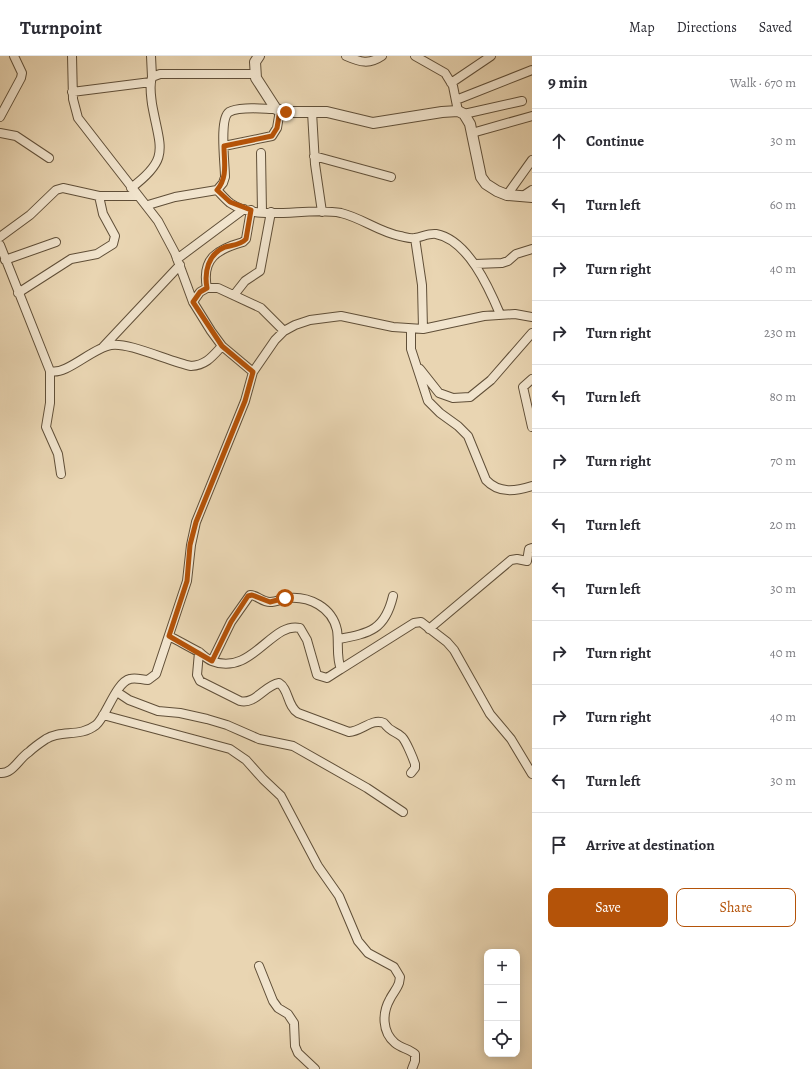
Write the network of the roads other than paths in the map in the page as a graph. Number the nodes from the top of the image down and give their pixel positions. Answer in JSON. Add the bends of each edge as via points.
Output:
{"nodes":[{"id":1,"x":14,"y":56,"type":"edge"},
{"id":2,"x":72,"y":56,"type":"edge"},
{"id":3,"x":151,"y":56,"type":"edge"},
{"id":4,"x":259,"y":56,"type":"edge"},
{"id":5,"x":346,"y":56,"type":"edge"},
{"id":6,"x":382,"y":56,"type":"edge"},
{"id":7,"x":415,"y":56,"type":"edge"},
{"id":8,"x":491,"y":56,"type":"edge"},
{"id":9,"x":532,"y":70,"type":"edge"},
{"id":10,"x":256,"y":74,"type":"junction"},
{"id":11,"x":152,"y":79,"type":"junction"},
{"id":12,"x":451,"y":83,"type":"junction"},
{"id":13,"x":72,"y":92,"type":"junction"},
{"id":14,"x":456,"y":100,"type":"junction"},
{"id":15,"x":522,"y":101,"type":"dead end"},
{"id":16,"x":278,"y":109,"type":"junction"},
{"id":17,"x":312,"y":112,"type":"junction"},
{"id":18,"x":461,"y":112,"type":"junction"},
{"id":19,"x":532,"y":116,"type":"edge"},
{"id":20,"x":0,"y":117,"type":"edge"},
{"id":21,"x":0,"y":133,"type":"edge"},
{"id":22,"x":472,"y":134,"type":"junction"},
{"id":23,"x":224,"y":146,"type":"junction"},
{"id":24,"x":261,"y":153,"type":"dead end"},
{"id":25,"x":314,"y":156,"type":"junction"},
{"id":26,"x":49,"y":158,"type":"dead end"},
{"id":27,"x":531,"y":163,"type":"edge"},
{"id":28,"x":391,"y":178,"type":"dead end"},
{"id":29,"x":131,"y":188,"type":"junction"},
{"id":30,"x":217,"y":190,"type":"junction"},
{"id":31,"x":532,"y":190,"type":"edge"},
{"id":32,"x":507,"y":195,"type":"junction"},
{"id":33,"x":99,"y":196,"type":"junction"},
{"id":34,"x":137,"y":196,"type":"junction"},
{"id":35,"x":527,"y":197,"type":"edge"},
{"id":36,"x":148,"y":206,"type":"junction"},
{"id":37,"x":248,"y":210,"type":"junction"},
{"id":38,"x":262,"y":212,"type":"junction"},
{"id":39,"x":271,"y":212,"type":"junction"},
{"id":40,"x":322,"y":212,"type":"junction"},
{"id":41,"x":0,"y":237,"type":"edge"},
{"id":42,"x":415,"y":238,"type":"junction"},
{"id":43,"x":56,"y":242,"type":"dead end"},
{"id":44,"x":532,"y":249,"type":"edge"},
{"id":45,"x":2,"y":257,"type":"edge"},
{"id":46,"x":178,"y":262,"type":"junction"},
{"id":47,"x":475,"y":264,"type":"junction"},
{"id":48,"x":207,"y":288,"type":"junction"},
{"id":49,"x":18,"y":293,"type":"junction"},
{"id":50,"x":234,"y":295,"type":"junction"},
{"id":51,"x":193,"y":302,"type":"junction"},
{"id":52,"x":500,"y":314,"type":"junction"},
{"id":53,"x":532,"y":317,"type":"edge"},
{"id":54,"x":411,"y":329,"type":"junction"},
{"id":55,"x":423,"y":329,"type":"junction"},
{"id":56,"x":284,"y":332,"type":"junction"},
{"id":57,"x":532,"y":333,"type":"edge"},
{"id":58,"x":222,"y":346,"type":"junction"},
{"id":59,"x":102,"y":347,"type":"junction"},
{"id":60,"x":418,"y":365,"type":"junction"},
{"id":61,"x":50,"y":371,"type":"junction"},
{"id":62,"x":253,"y":372,"type":"junction"},
{"id":63,"x":532,"y":379,"type":"edge"},
{"id":64,"x":532,"y":426,"type":"edge"},
{"id":65,"x":61,"y":474,"type":"dead end"},
{"id":66,"x":532,"y":486,"type":"edge"},
{"id":67,"x":532,"y":548,"type":"edge"},
{"id":68,"x":393,"y":596,"type":"dead end"},
{"id":69,"x":429,"y":628,"type":"junction"},
{"id":70,"x":169,"y":636,"type":"junction"},
{"id":71,"x":339,"y":639,"type":"junction"},
{"id":72,"x":199,"y":652,"type":"junction"},
{"id":73,"x":212,"y":661,"type":"junction"},
{"id":74,"x":341,"y":669,"type":"junction"},
{"id":75,"x":117,"y":692,"type":"junction"},
{"id":76,"x":103,"y":715,"type":"junction"},
{"id":77,"x":0,"y":772,"type":"edge"},
{"id":78,"x":411,"y":773,"type":"dead end"},
{"id":79,"x":532,"y":774,"type":"edge"},
{"id":80,"x":403,"y":812,"type":"dead end"},
{"id":81,"x":259,"y":966,"type":"dead end"},
{"id":82,"x":315,"y":1069,"type":"edge"},
{"id":83,"x":412,"y":1069,"type":"edge"}],
"edges":[{"from":1,"to":20,"type":"street","via":[[22,78]]},
{"from":2,"to":13,"type":"street"},
{"from":3,"to":11,"type":"street"},
{"from":4,"to":10,"type":"street","via":[[255,62]]},
{"from":5,"to":6,"type":"street","via":[[371,62]]},
{"from":7,"to":12,"type":"street","via":[[445,73]]},
{"from":8,"to":12,"type":"street"},
{"from":9,"to":14,"type":"street"},
{"from":10,"to":11,"type":"street","via":[[160,74]]},
{"from":10,"to":16,"type":"street"},
{"from":11,"to":13,"type":"street"},
{"from":11,"to":29,"type":"street","via":[[150,89],[160,156],[150,173]]},
{"from":12,"to":14,"type":"street"},
{"from":13,"to":29,"type":"street","via":[[78,118]]},
{"from":14,"to":18,"type":"street"},
{"from":15,"to":18,"type":"street"},
{"from":16,"to":17,"type":"street","via":[[286,112]]},
{"from":16,"to":23,"type":"street","via":[[277,128],[272,136]]},
{"from":16,"to":23,"type":"street","via":[[229,112],[223,127]]},
{"from":17,"to":18,"type":"street","via":[[327,112],[373,123]]},
{"from":17,"to":25,"type":"street"},
{"from":18,"to":22,"type":"street","via":[[470,124]]},
{"from":19,"to":22,"type":"street"},
{"from":21,"to":26,"type":"street","via":[[16,136]]},
{"from":22,"to":32,"type":"street","via":[[481,176],[486,184]]},
{"from":23,"to":30,"type":"street","via":[[225,176]]},
{"from":24,"to":38,"type":"street"},
{"from":25,"to":28,"type":"street"},
{"from":25,"to":40,"type":"street"},
{"from":27,"to":32,"type":"street"},
{"from":29,"to":34,"type":"street"},
{"from":30,"to":36,"type":"street","via":[[175,197]]},
{"from":30,"to":37,"type":"street","via":[[230,202]]},
{"from":31,"to":35,"type":"street"},
{"from":32,"to":35,"type":"street"},
{"from":33,"to":34,"type":"street"},
{"from":33,"to":41,"type":"street","via":[[64,188],[56,190],[30,215]]},
{"from":33,"to":49,"type":"street","via":[[103,214],[115,236],[113,244],[97,254],[71,259]]},
{"from":34,"to":36,"type":"street"},
{"from":36,"to":46,"type":"street"},
{"from":37,"to":38,"type":"street"},
{"from":37,"to":46,"type":"street"},
{"from":37,"to":48,"type":"street","via":[[246,239],[224,248],[210,260],[205,273]]},
{"from":38,"to":39,"type":"street"},
{"from":39,"to":40,"type":"street"},
{"from":39,"to":50,"type":"street","via":[[260,271],[245,281]]},
{"from":40,"to":42,"type":"street","via":[[352,216],[388,233]]},
{"from":42,"to":47,"type":"street","via":[[434,234],[443,236]]},
{"from":42,"to":55,"type":"street","via":[[422,286]]},
{"from":43,"to":45,"type":"street"},
{"from":44,"to":47,"type":"street","via":[[516,254],[502,263]]},
{"from":45,"to":49,"type":"street"},
{"from":46,"to":51,"type":"street"},
{"from":46,"to":59,"type":"street"},
{"from":47,"to":52,"type":"street"},
{"from":48,"to":50,"type":"street","via":[[218,288]]},
{"from":48,"to":51,"type":"street","via":[[200,292]]},
{"from":49,"to":61,"type":"street"},
{"from":50,"to":56,"type":"street","via":[[261,308]]},
{"from":51,"to":58,"type":"street"},
{"from":52,"to":53,"type":"street"},
{"from":52,"to":55,"type":"street"},
{"from":54,"to":55,"type":"street"},
{"from":54,"to":56,"type":"street","via":[[378,325],[341,316],[310,320]]},
{"from":54,"to":60,"type":"street","via":[[411,349]]},
{"from":56,"to":62,"type":"street","via":[[275,340]]},
{"from":57,"to":60,"type":"street","via":[[491,380],[470,397],[453,398],[439,394]]},
{"from":58,"to":59,"type":"street","via":[[201,365],[191,366],[123,346]]},
{"from":58,"to":62,"type":"street"},
{"from":59,"to":61,"type":"street","via":[[60,371]]},
{"from":60,"to":66,"type":"street","via":[[428,401],[468,436],[486,480],[492,486],[512,490]]},
{"from":61,"to":65,"type":"street","via":[[50,403],[46,427],[58,454]]},
{"from":62,"to":70,"type":"street","via":[[245,401],[196,522],[190,545],[187,581]]},
{"from":63,"to":64,"type":"street","via":[[523,387]]},
{"from":67,"to":69,"type":"street","via":[[529,550],[527,561],[512,560]]},
{"from":68,"to":71,"type":"street","via":[[384,621],[371,630]]},
{"from":69,"to":74,"type":"street","via":[[421,622],[414,623]]},
{"from":69,"to":79,"type":"street","via":[[454,650],[490,714],[511,739]]},
{"from":70,"to":72,"type":"street"},
{"from":70,"to":75,"type":"street","via":[[154,677],[148,680],[129,679]]},
{"from":71,"to":73,"type":"street","via":[[336,626],[329,614],[310,600],[296,597],[270,602],[250,595],[231,622]]},
{"from":71,"to":74,"type":"street"},
{"from":72,"to":73,"type":"street"},
{"from":72,"to":78,"type":"street","via":[[197,675],[200,681],[240,702],[250,700],[273,684],[279,683],[285,689],[292,708],[298,713],[349,732],[358,731],[373,722],[384,723],[390,731],[405,741],[415,764]]},
{"from":73,"to":74,"type":"street","via":[[234,662],[246,659],[276,635],[296,627],[300,628],[307,640],[317,675],[327,678]]},
{"from":75,"to":76,"type":"street"},
{"from":75,"to":80,"type":"street","via":[[129,700],[158,711],[208,719],[258,739],[293,746],[367,788]]},
{"from":76,"to":77,"type":"street","via":[[96,725],[85,731],[51,736],[28,752],[9,771]]},
{"from":76,"to":83,"type":"street","via":[[230,749],[246,760],[281,796],[318,866],[339,896],[358,941],[368,953],[394,967],[397,972],[399,983],[387,1004],[384,1014],[385,1027],[395,1043],[415,1054]]},
{"from":81,"to":82,"type":"street","via":[[273,1001],[294,1023],[298,1054]]}]}
